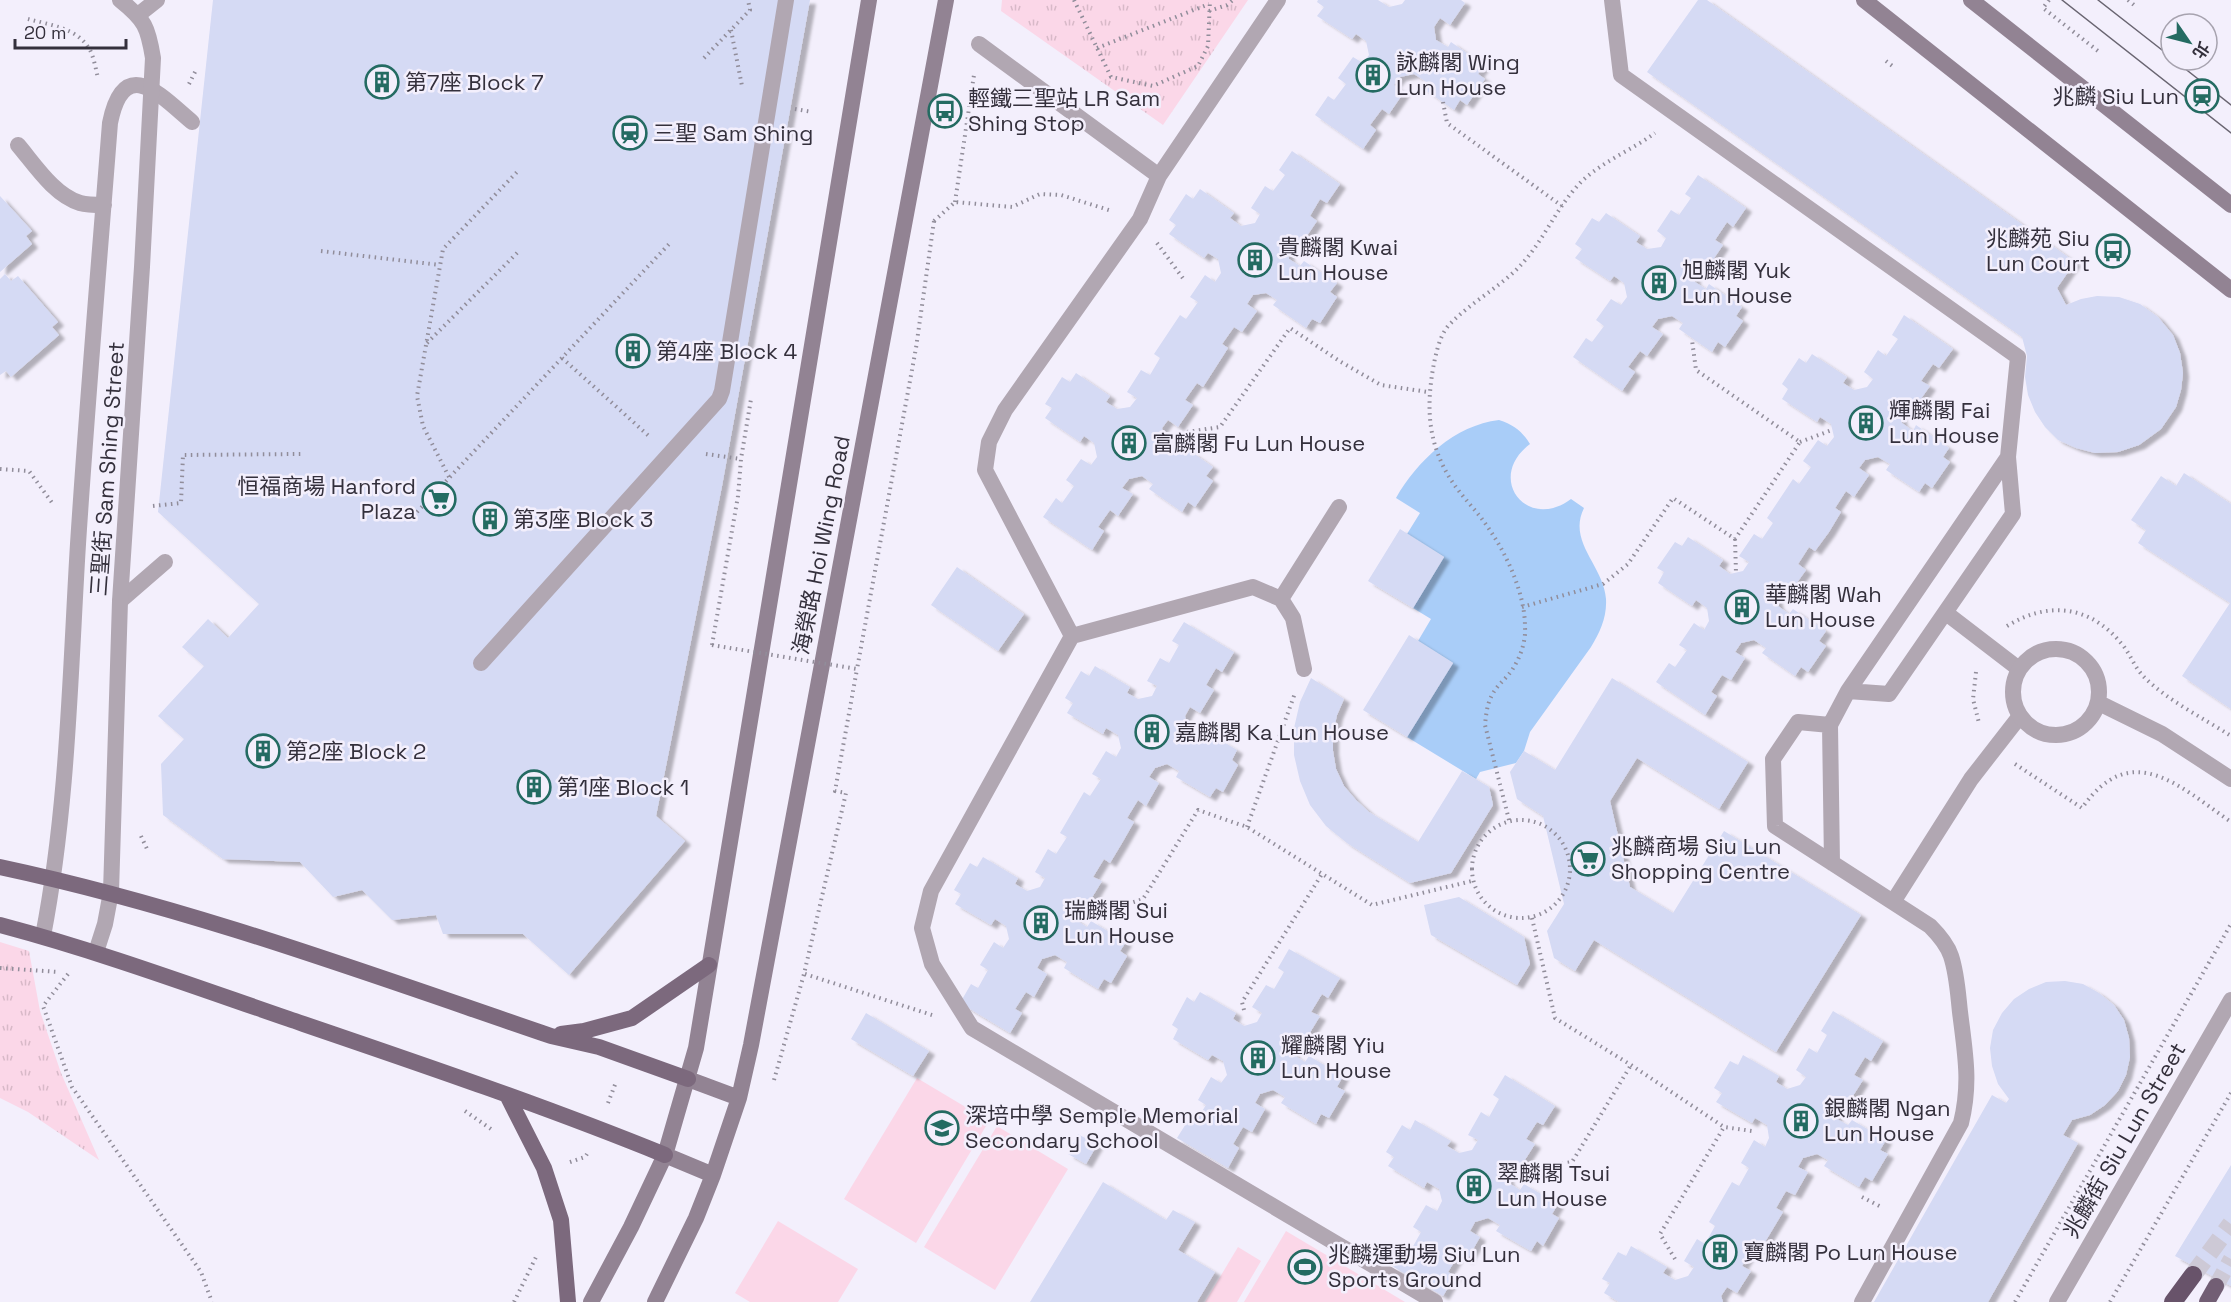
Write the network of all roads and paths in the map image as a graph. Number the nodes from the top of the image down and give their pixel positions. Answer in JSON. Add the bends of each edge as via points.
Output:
{"nodes":[{"id":1,"x":120,"y":0,"type":"edge"},
{"id":2,"x":157,"y":0,"type":"edge"},
{"id":3,"x":748,"y":0,"type":"edge"},
{"id":4,"x":786,"y":0,"type":"edge"},
{"id":5,"x":869,"y":0,"type":"edge"},
{"id":6,"x":946,"y":0,"type":"edge"},
{"id":7,"x":1074,"y":0,"type":"edge"},
{"id":8,"x":1233,"y":0,"type":"edge"},
{"id":9,"x":1278,"y":0,"type":"edge"},
{"id":10,"x":1612,"y":0,"type":"edge"},
{"id":11,"x":1863,"y":0,"type":"edge"},
{"id":12,"x":1874,"y":0,"type":"edge"},
{"id":13,"x":1971,"y":0,"type":"edge"},
{"id":14,"x":2049,"y":0,"type":"edge"},
{"id":15,"x":2128,"y":0,"type":"edge"},
{"id":16,"x":1209,"y":2,"type":"edge"},
{"id":17,"x":2134,"y":5,"type":"dead end"},
{"id":18,"x":1209,"y":11,"type":"junction"},
{"id":19,"x":138,"y":15,"type":"junction"},
{"id":20,"x":731,"y":30,"type":"junction"},
{"id":21,"x":1905,"y":33,"type":"junction"},
{"id":22,"x":979,"y":44,"type":"joint"},
{"id":23,"x":1097,"y":48,"type":"junction"},
{"id":24,"x":2098,"y":51,"type":"dead end"},
{"id":25,"x":704,"y":58,"type":"dead end"},
{"id":26,"x":1886,"y":61,"type":"dead end"},
{"id":27,"x":1895,"y":68,"type":"dead end"},
{"id":28,"x":151,"y":87,"type":"junction"},
{"id":29,"x":740,"y":93,"type":"dead end"},
{"id":30,"x":1443,"y":102,"type":"dead end"},
{"id":31,"x":1678,"y":116,"type":"junction"},
{"id":32,"x":192,"y":122,"type":"dead end"},
{"id":33,"x":18,"y":145,"type":"dead end"},
{"id":34,"x":517,"y":172,"type":"dead end"},
{"id":35,"x":1159,"y":176,"type":"junction"},
{"id":36,"x":955,"y":202,"type":"junction"},
{"id":37,"x":104,"y":205,"type":"junction"},
{"id":38,"x":2231,"y":205,"type":"edge"},
{"id":39,"x":1562,"y":206,"type":"junction"},
{"id":40,"x":1140,"y":219,"type":"junction"},
{"id":41,"x":670,"y":243,"type":"dead end"},
{"id":42,"x":321,"y":251,"type":"dead end"},
{"id":43,"x":518,"y":252,"type":"dead end"},
{"id":44,"x":440,"y":265,"type":"junction"},
{"id":45,"x":1185,"y":281,"type":"dead end"},
{"id":46,"x":2231,"y":290,"type":"edge"},
{"id":47,"x":1692,"y":340,"type":"dead end"},
{"id":48,"x":426,"y":344,"type":"junction"},
{"id":49,"x":562,"y":358,"type":"junction"},
{"id":50,"x":752,"y":391,"type":"dead end"},
{"id":51,"x":1428,"y":392,"type":"junction"},
{"id":52,"x":1832,"y":430,"type":"dead end"},
{"id":53,"x":1187,"y":432,"type":"dead end"},
{"id":54,"x":654,"y":441,"type":"dead end"},
{"id":55,"x":1800,"y":442,"type":"junction"},
{"id":56,"x":2008,"y":457,"type":"junction"},
{"id":57,"x":449,"y":477,"type":"junction"},
{"id":58,"x":1339,"y":507,"type":"dead end"},
{"id":59,"x":417,"y":512,"type":"dead end"},
{"id":60,"x":1735,"y":539,"type":"junction"},
{"id":61,"x":165,"y":562,"type":"dead end"},
{"id":62,"x":1736,"y":573,"type":"dead end"},
{"id":63,"x":1281,"y":599,"type":"junction"},
{"id":64,"x":120,"y":601,"type":"junction"},
{"id":65,"x":1522,"y":607,"type":"junction"},
{"id":66,"x":1946,"y":613,"type":"junction"},
{"id":67,"x":1072,"y":636,"type":"junction"},
{"id":68,"x":481,"y":663,"type":"dead end"},
{"id":69,"x":857,"y":669,"type":"junction"},
{"id":70,"x":1304,"y":669,"type":"joint"},
{"id":71,"x":2019,"y":669,"type":"junction"},
{"id":72,"x":1848,"y":691,"type":"junction"},
{"id":73,"x":2099,"y":703,"type":"junction"},
{"id":74,"x":2020,"y":717,"type":"junction"},
{"id":75,"x":1830,"y":725,"type":"junction"},
{"id":76,"x":2231,"y":779,"type":"edge"},
{"id":77,"x":1509,"y":820,"type":"junction"},
{"id":78,"x":1247,"y":828,"type":"junction"},
{"id":79,"x":1832,"y":863,"type":"junction"},
{"id":80,"x":0,"y":867,"type":"edge"},
{"id":81,"x":1322,"y":874,"type":"junction"},
{"id":82,"x":54,"y":878,"type":"junction"},
{"id":83,"x":1472,"y":880,"type":"junction"},
{"id":84,"x":111,"y":892,"type":"junction"},
{"id":85,"x":1893,"y":902,"type":"junction"},
{"id":86,"x":1122,"y":906,"type":"dead end"},
{"id":87,"x":1532,"y":918,"type":"junction"},
{"id":88,"x":2231,"y":924,"type":"edge"},
{"id":89,"x":0,"y":925,"type":"edge"},
{"id":90,"x":43,"y":936,"type":"junction"},
{"id":91,"x":96,"y":952,"type":"junction"},
{"id":92,"x":709,"y":965,"type":"junction"},
{"id":93,"x":0,"y":968,"type":"edge"},
{"id":94,"x":804,"y":974,"type":"junction"},
{"id":95,"x":2231,"y":1000,"type":"edge"},
{"id":96,"x":1244,"y":1010,"type":"dead end"},
{"id":97,"x":972,"y":1028,"type":"junction"},
{"id":98,"x":551,"y":1036,"type":"junction"},
{"id":99,"x":783,"y":1053,"type":"dead end"},
{"id":100,"x":626,"y":1056,"type":"junction"},
{"id":101,"x":1631,"y":1065,"type":"junction"},
{"id":102,"x":688,"y":1078,"type":"junction"},
{"id":103,"x":2231,"y":1093,"type":"edge"},
{"id":104,"x":508,"y":1097,"type":"junction"},
{"id":105,"x":739,"y":1098,"type":"junction"},
{"id":106,"x":1724,"y":1127,"type":"junction"},
{"id":107,"x":599,"y":1128,"type":"junction"},
{"id":108,"x":1752,"y":1131,"type":"dead end"},
{"id":109,"x":665,"y":1155,"type":"junction"},
{"id":110,"x":585,"y":1157,"type":"dead end"},
{"id":111,"x":1550,"y":1166,"type":"dead end"},
{"id":112,"x":713,"y":1175,"type":"junction"},
{"id":113,"x":535,"y":1245,"type":"dead end"},
{"id":114,"x":1675,"y":1259,"type":"dead end"},
{"id":115,"x":2193,"y":1275,"type":"tunnel mouth"},
{"id":116,"x":2216,"y":1286,"type":"tunnel mouth"},
{"id":117,"x":212,"y":1302,"type":"edge"},
{"id":118,"x":514,"y":1302,"type":"edge"},
{"id":119,"x":568,"y":1302,"type":"edge"},
{"id":120,"x":591,"y":1302,"type":"edge"},
{"id":121,"x":656,"y":1302,"type":"edge"},
{"id":122,"x":1434,"y":1302,"type":"edge"},
{"id":123,"x":1862,"y":1302,"type":"edge"},
{"id":124,"x":2015,"y":1302,"type":"edge"},
{"id":125,"x":2057,"y":1302,"type":"edge"},
{"id":126,"x":2110,"y":1302,"type":"edge"},
{"id":127,"x":2173,"y":1302,"type":"edge"},
{"id":128,"x":2207,"y":1302,"type":"edge"}],
"edges":[{"from":1,"to":19,"type":"street","name":"三聖街 Sam Shing Street"},
{"from":2,"to":19,"type":"street"},
{"from":3,"to":20,"type":"path","via":[[750,10]]},
{"from":4,"to":68,"type":"street","bridge":true,"via":[[719,399]]},
{"from":5,"to":92,"type":"main road","name":"海榮路 Hoi Wing Road"},
{"from":6,"to":105,"type":"main road","name":"海榮路 Hoi Wing Road"},
{"from":7,"to":23,"type":"path"},
{"from":8,"to":18,"type":"path"},
{"from":9,"to":35,"type":"street"},
{"from":10,"to":31,"type":"street","via":[[1621,75]]},
{"from":11,"to":21,"type":"main road"},
{"from":12,"to":21,"type":"main road"},
{"from":13,"to":38,"type":"main road"},
{"from":14,"to":24,"type":"path","via":[[2043,8]]},
{"from":15,"to":17,"type":"path"},
{"from":16,"to":18,"type":"path"},
{"from":16,"to":23,"type":"path"},
{"from":18,"to":23,"type":"path","via":[[1208,46],[1198,66],[1153,86],[1110,77]]},
{"from":19,"to":28,"type":"street","name":"三聖街 Sam Shing Street","via":[[149,34],[153,58]]},
{"from":20,"to":25,"type":"path"},
{"from":20,"to":29,"type":"path","via":[[742,84]]},
{"from":21,"to":46,"type":"main road"},
{"from":22,"to":35,"type":"street"},
{"from":22,"to":36,"type":"path"},
{"from":26,"to":27,"type":"path"},
{"from":28,"to":32,"type":"street"},
{"from":28,"to":37,"type":"street","via":[[139,84],[125,90],[114,104]]},
{"from":28,"to":64,"type":"street","name":"三聖街 Sam Shing Street"},
{"from":30,"to":39,"type":"path","via":[[1447,123]]},
{"from":31,"to":39,"type":"path","via":[[1581,182]]},
{"from":31,"to":56,"type":"street","via":[[2018,357]]},
{"from":33,"to":37,"type":"street","via":[[69,198],[82,204]]},
{"from":34,"to":44,"type":"path","via":[[443,249]]},
{"from":35,"to":40,"type":"street"},
{"from":36,"to":40,"type":"path","via":[[1012,207],[1040,194],[1061,195]]},
{"from":36,"to":69,"type":"path","bridge":true,"via":[[934,221],[916,348]]},
{"from":37,"to":82,"type":"street"},
{"from":39,"to":51,"type":"path","via":[[1516,270],[1447,328],[1437,348]]},
{"from":40,"to":45,"type":"path"},
{"from":40,"to":67,"type":"street","via":[[1005,410],[989,442],[985,470]]},
{"from":41,"to":49,"type":"path"},
{"from":42,"to":44,"type":"path"},
{"from":43,"to":48,"type":"path"},
{"from":44,"to":48,"type":"path"},
{"from":47,"to":55,"type":"path","via":[[1696,370]]},
{"from":48,"to":57,"type":"path","via":[[417,396],[423,426]]},
{"from":49,"to":54,"type":"path"},
{"from":49,"to":57,"type":"path"},
{"from":50,"to":69,"type":"path","bridge":true,"via":[[712,645]]},
{"from":51,"to":53,"type":"path","via":[[1381,385],[1290,328],[1220,427]]},
{"from":51,"to":65,"type":"path","via":[[1437,450],[1451,479],[1507,559]]},
{"from":52,"to":55,"type":"path"},
{"from":55,"to":60,"type":"path"},
{"from":56,"to":66,"type":"street","via":[[2013,514]]},
{"from":56,"to":72,"type":"street"},
{"from":57,"to":59,"type":"path"},
{"from":58,"to":63,"type":"street"},
{"from":60,"to":62,"type":"path"},
{"from":60,"to":65,"type":"path","via":[[1673,498],[1628,564],[1603,584]]},
{"from":61,"to":64,"type":"street"},
{"from":63,"to":67,"type":"street","via":[[1253,587]]},
{"from":63,"to":70,"type":"street","via":[[1293,618]]},
{"from":64,"to":84,"type":"street","name":"三聖街 Sam Shing Street"},
{"from":65,"to":77,"type":"path","via":[[1524,642],[1512,670],[1492,694],[1485,725]]},
{"from":66,"to":71,"type":"street"},
{"from":66,"to":72,"type":"street","via":[[1889,694]]},
{"from":67,"to":97,"type":"street","via":[[931,891],[922,928],[932,964]]},
{"from":69,"to":94,"type":"path","via":[[835,791],[846,793]]},
{"from":70,"to":78,"type":"path"},
{"from":71,"to":73,"type":"street","via":[[2037,653],[2061,648],[2073,651],[2092,667],[2100,690]]},
{"from":71,"to":74,"type":"street","via":[[2013,693]]},
{"from":72,"to":75,"type":"street"},
{"from":73,"to":74,"type":"street","via":[[2086,724],[2064,735],[2039,732]]},
{"from":73,"to":76,"type":"street","via":[[2162,734]]},
{"from":74,"to":85,"type":"street","via":[[1971,779]]},
{"from":75,"to":79,"type":"street"},
{"from":75,"to":79,"type":"street","via":[[1798,722],[1773,759],[1775,826]]},
{"from":77,"to":83,"type":"path","via":[[1492,828],[1478,843],[1471,861]]},
{"from":77,"to":87,"type":"path","via":[[1529,819],[1547,827],[1561,839],[1569,858],[1570,877],[1563,895],[1550,909]]},
{"from":78,"to":81,"type":"path"},
{"from":78,"to":86,"type":"path","via":[[1198,810],[1143,899]]},
{"from":79,"to":85,"type":"street"},
{"from":80,"to":82,"type":"main road"},
{"from":81,"to":83,"type":"path","via":[[1372,904]]},
{"from":81,"to":96,"type":"path","via":[[1242,1002]]},
{"from":82,"to":84,"type":"main road"},
{"from":82,"to":90,"type":"street"},
{"from":83,"to":87,"type":"path","via":[[1480,898],[1494,912],[1512,919]]},
{"from":84,"to":91,"type":"street","name":"三聖街 Sam Shing Street"},
{"from":84,"to":98,"type":"main road","via":[[188,914]]},
{"from":85,"to":123,"type":"street","via":[[1930,926],[1951,955],[1967,1100],[1950,1146]]},
{"from":87,"to":101,"type":"path","via":[[1555,1018]]},
{"from":88,"to":124,"type":"path"},
{"from":89,"to":90,"type":"main road"},
{"from":90,"to":91,"type":"main road"},
{"from":91,"to":104,"type":"main road"},
{"from":92,"to":98,"type":"main road","via":[[632,1018]]},
{"from":92,"to":102,"type":"main road","name":"海榮路 Hoi Wing Road"},
{"from":93,"to":117,"type":"path","via":[[68,973],[43,1006],[72,1087],[201,1272]]},
{"from":94,"to":97,"type":"path"},
{"from":94,"to":99,"type":"path"},
{"from":95,"to":125,"type":"street","name":"兆麟街 Siu Lun Street"},
{"from":97,"to":122,"type":"street"},
{"from":98,"to":100,"type":"main road"},
{"from":100,"to":102,"type":"main road"},
{"from":100,"to":107,"type":"path"},
{"from":101,"to":106,"type":"path"},
{"from":101,"to":111,"type":"path","via":[[1572,1162]]},
{"from":102,"to":105,"type":"main road"},
{"from":102,"to":109,"type":"main road","name":"海榮路 Hoi Wing Road"},
{"from":103,"to":126,"type":"path"},
{"from":104,"to":107,"type":"main road"},
{"from":104,"to":119,"type":"main road","via":[[544,1168],[561,1220]]},
{"from":105,"to":112,"type":"main road","name":"海榮路 Hoi Wing Road"},
{"from":106,"to":108,"type":"path"},
{"from":106,"to":114,"type":"path","via":[[1660,1234]]},
{"from":107,"to":109,"type":"main road"},
{"from":107,"to":110,"type":"path"},
{"from":109,"to":112,"type":"main road"},
{"from":109,"to":120,"type":"main road","name":"海榮路 Hoi Wing Road"},
{"from":112,"to":121,"type":"main road","name":"海榮路 Hoi Wing Road"},
{"from":113,"to":118,"type":"path","via":[[536,1257]]},
{"from":115,"to":127,"type":"highway"},
{"from":116,"to":128,"type":"highway"}]}
